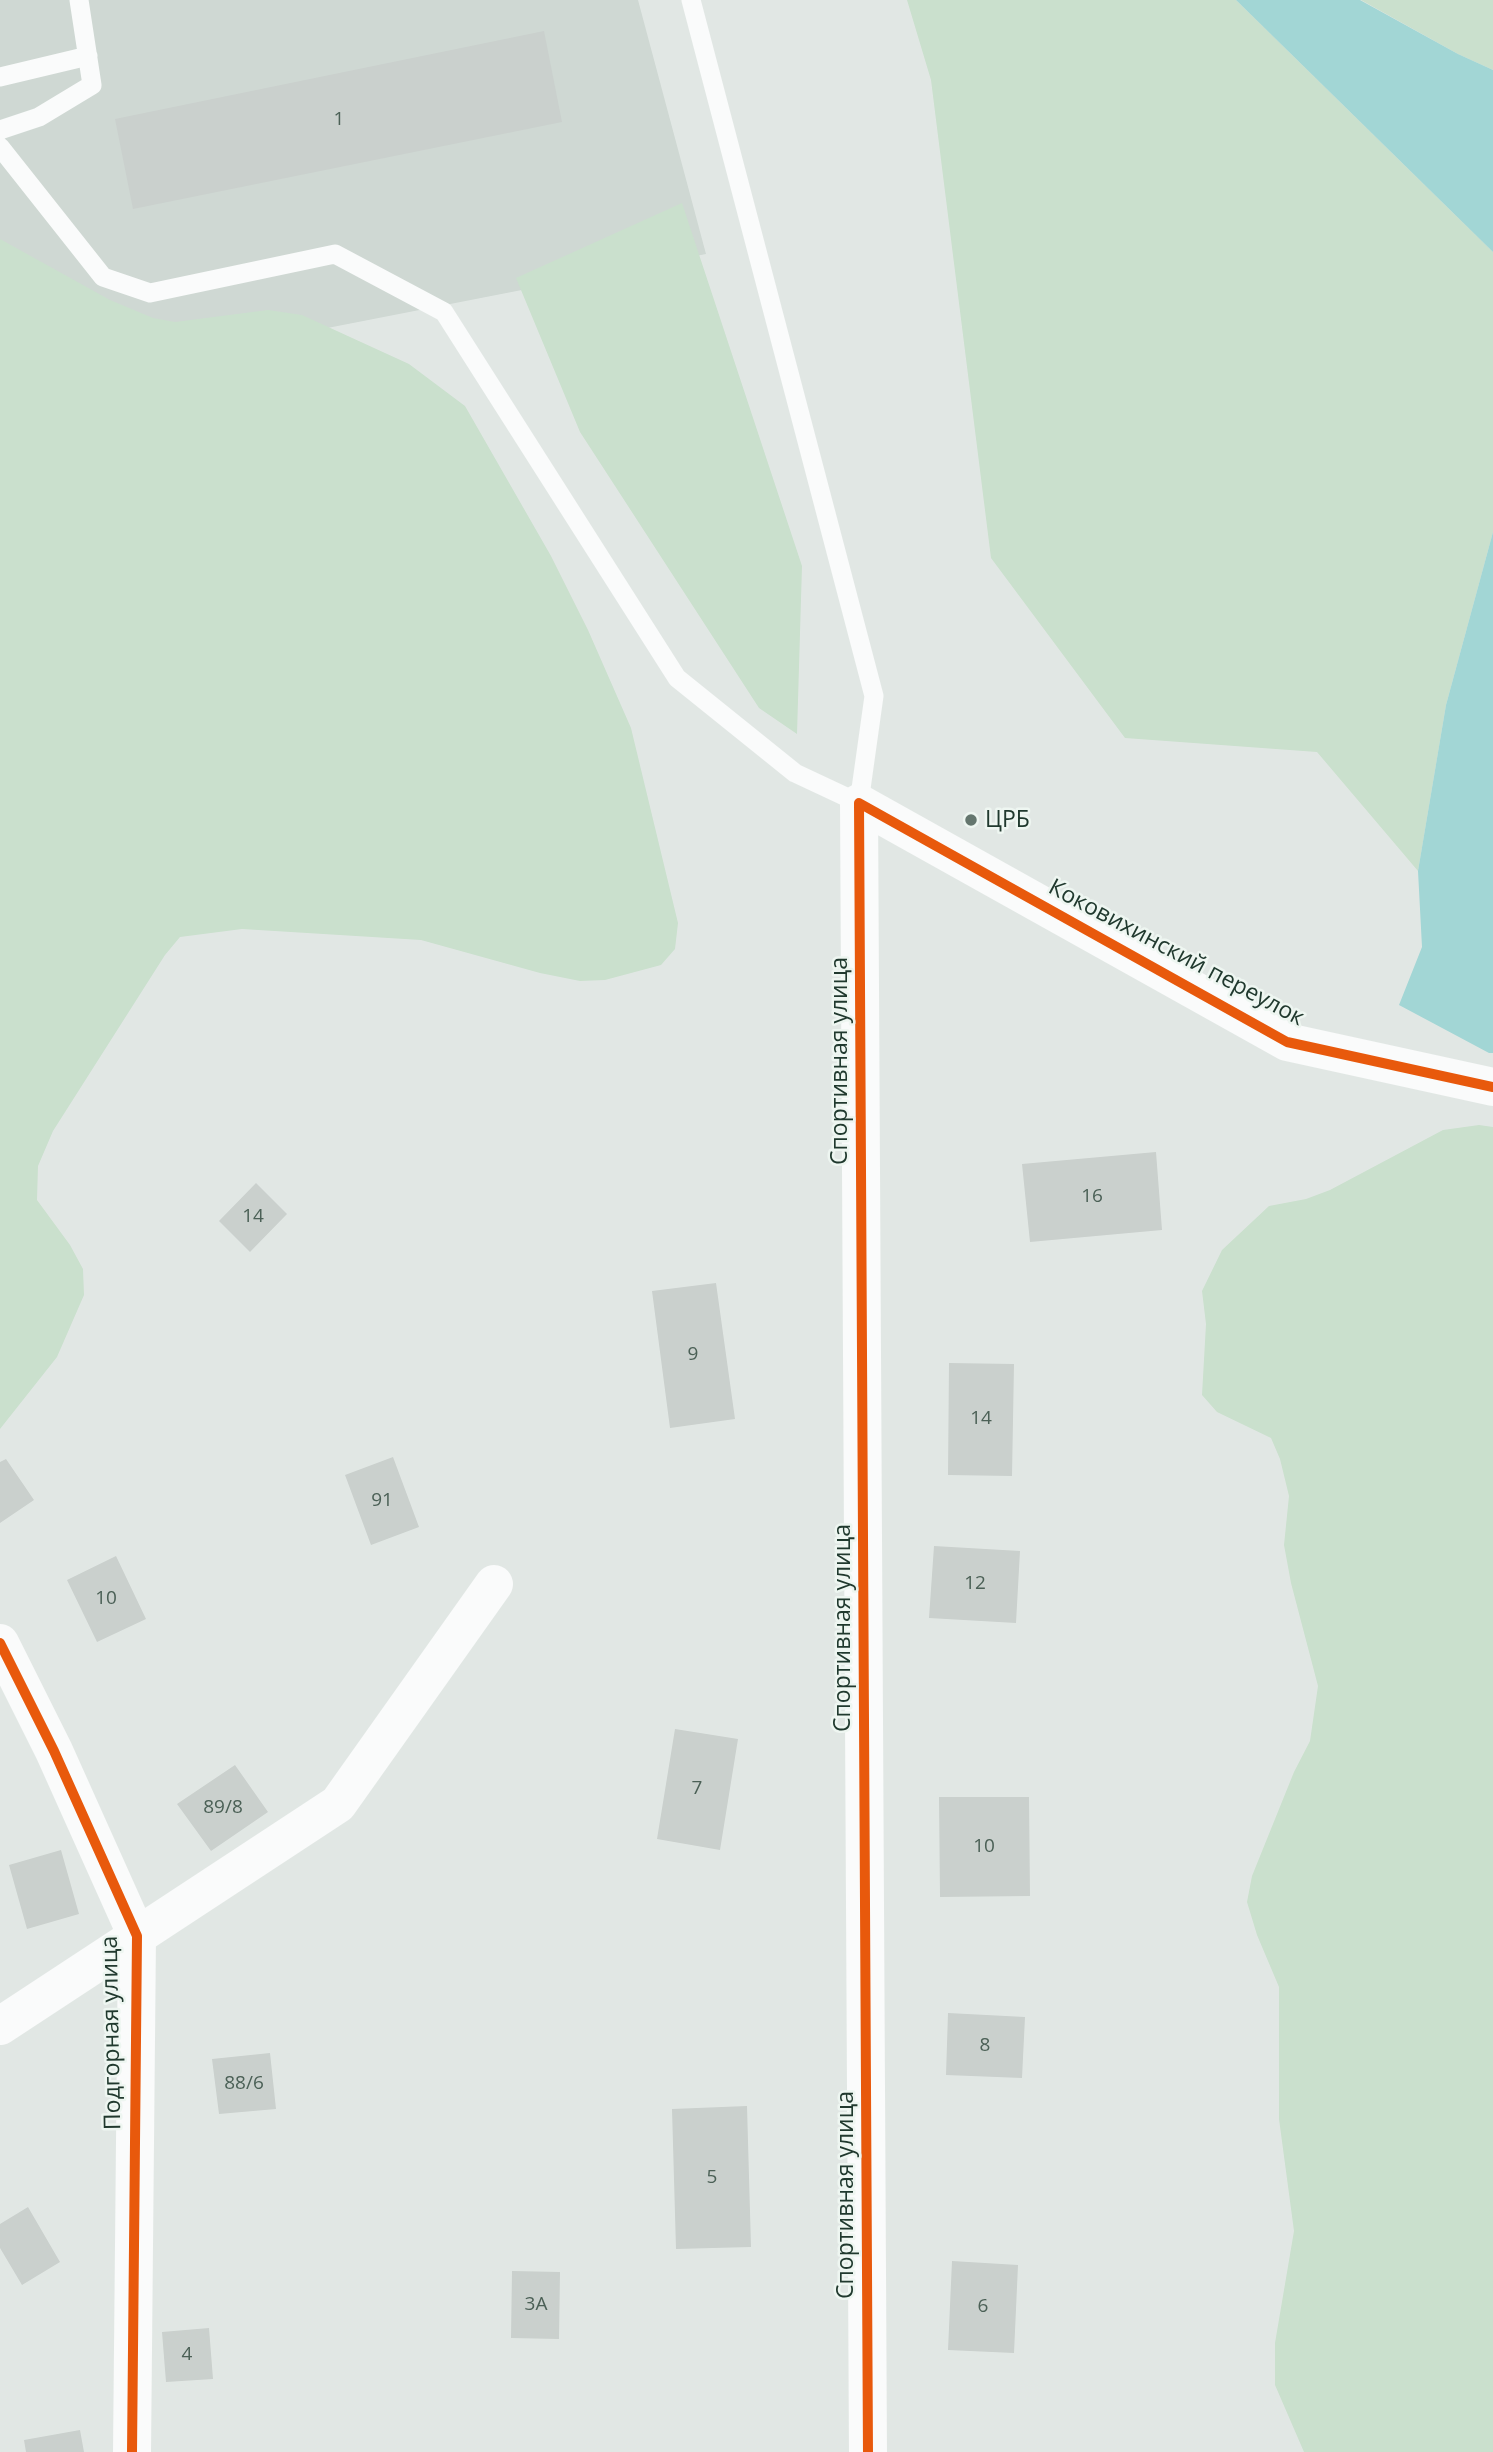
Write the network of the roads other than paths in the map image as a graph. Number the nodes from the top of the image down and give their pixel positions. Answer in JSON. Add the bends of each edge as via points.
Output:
{"nodes":[{"id":1,"x":79,"y":0,"type":"edge"},
{"id":2,"x":691,"y":0,"type":"edge"},
{"id":3,"x":88,"y":56,"type":"junction"},
{"id":4,"x":0,"y":77,"type":"edge"},
{"id":5,"x":0,"y":130,"type":"edge"},
{"id":6,"x":0,"y":148,"type":"edge"},
{"id":7,"x":859,"y":803,"type":"junction"},
{"id":8,"x":1493,"y":1087,"type":"edge"},
{"id":9,"x":494,"y":1584,"type":"dead end"},
{"id":10,"x":0,"y":1643,"type":"edge"},
{"id":11,"x":136,"y":1936,"type":"junction"},
{"id":12,"x":0,"y":2026,"type":"edge"},
{"id":13,"x":132,"y":2452,"type":"edge"},
{"id":14,"x":868,"y":2452,"type":"edge"}],
"edges":[{"from":1,"to":3,"type":"lane"},
{"from":2,"to":7,"type":"lane","via":[[874,696]]},
{"from":3,"to":4,"type":"lane"},
{"from":3,"to":5,"type":"lane","via":[[92,85],[38,117]]},
{"from":6,"to":7,"type":"lane","via":[[103,277],[150,293],[335,254],[444,312],[677,678],[795,773]]},
{"from":7,"to":8,"type":"street","name":"Коковихинский переулок","via":[[1287,1042]]},
{"from":7,"to":14,"type":"street","name":"Спортивная улица"},
{"from":9,"to":11,"type":"street","via":[[338,1804]]},
{"from":10,"to":11,"type":"street","name":"Подгорная улица","via":[[54,1751]]},
{"from":11,"to":12,"type":"street"},
{"from":11,"to":13,"type":"street","name":"Подгорная улица"}]}
